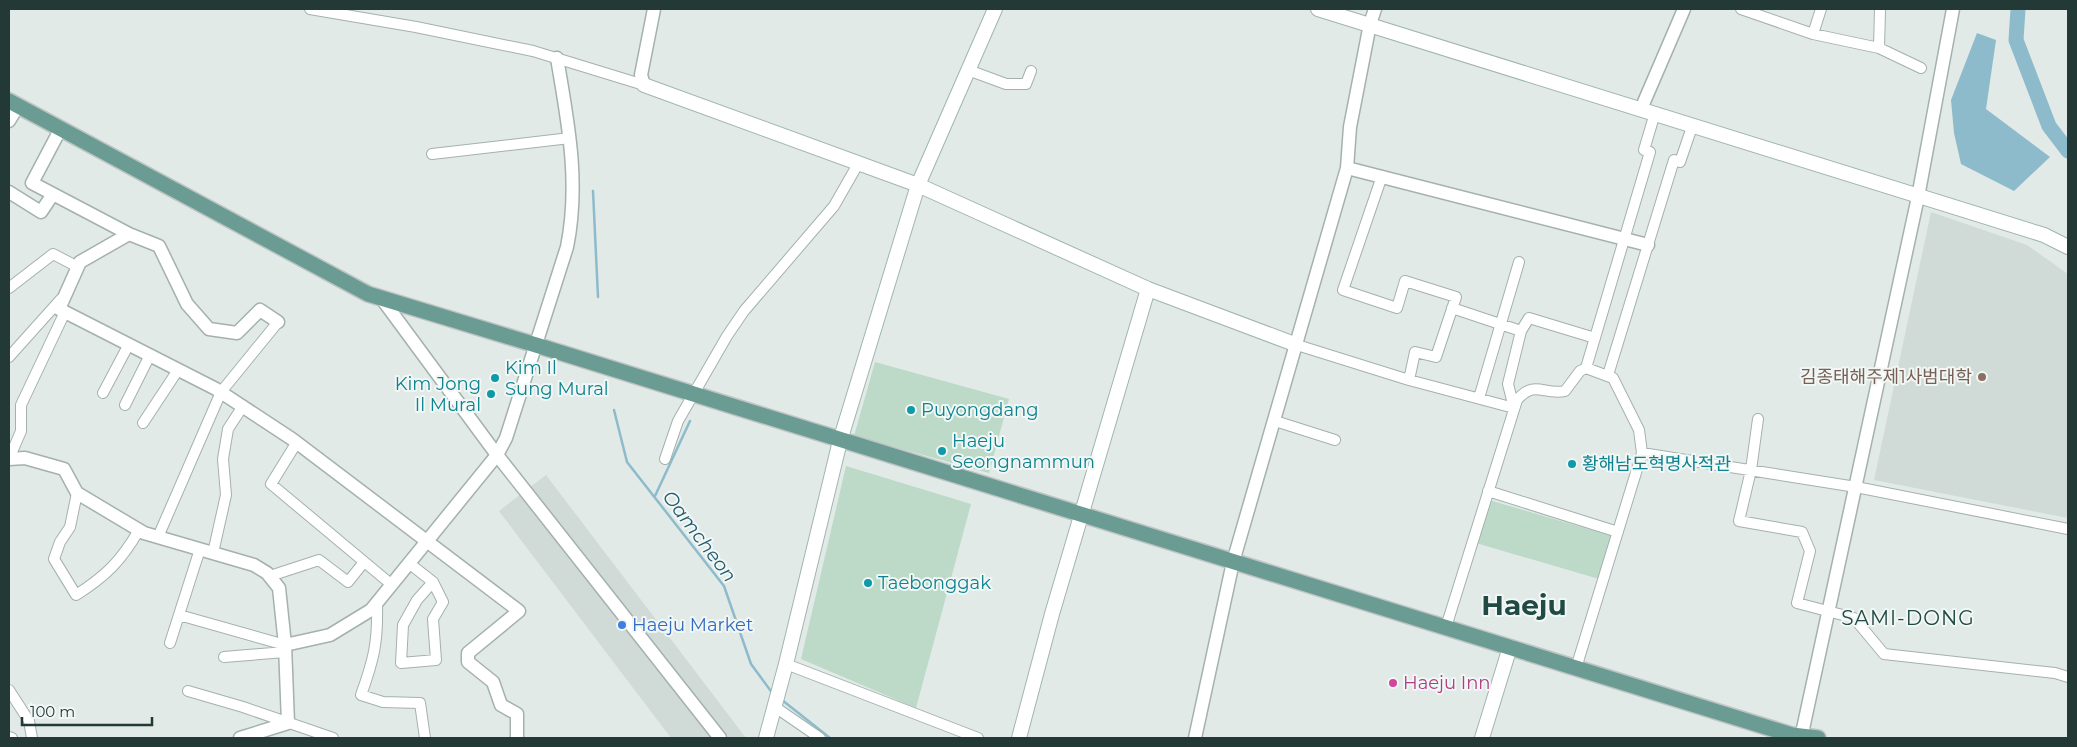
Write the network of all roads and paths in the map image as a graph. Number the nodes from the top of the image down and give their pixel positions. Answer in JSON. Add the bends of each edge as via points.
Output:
{"nodes":[{"id":1,"x":310,"y":9,"type":"edge"},
{"id":2,"x":654,"y":9,"type":"edge"},
{"id":3,"x":995,"y":9,"type":"edge"},
{"id":4,"x":1318,"y":9,"type":"edge"},
{"id":5,"x":1376,"y":9,"type":"edge"},
{"id":6,"x":1684,"y":9,"type":"edge"},
{"id":7,"x":1741,"y":9,"type":"edge"},
{"id":8,"x":1821,"y":9,"type":"edge"},
{"id":9,"x":1880,"y":9,"type":"edge"},
{"id":10,"x":1953,"y":9,"type":"edge"},
{"id":11,"x":1370,"y":24,"type":"junction"},
{"id":12,"x":1813,"y":34,"type":"junction"},
{"id":13,"x":1879,"y":48,"type":"junction"},
{"id":14,"x":557,"y":58,"type":"junction"},
{"id":15,"x":1920,"y":68,"type":"dead end"},
{"id":16,"x":968,"y":70,"type":"junction"},
{"id":17,"x":1031,"y":71,"type":"dead end"},
{"id":18,"x":644,"y":85,"type":"junction"},
{"id":19,"x":13,"y":103,"type":"edge"},
{"id":20,"x":1648,"y":111,"type":"junction"},
{"id":21,"x":9,"y":121,"type":"edge"},
{"id":22,"x":1693,"y":124,"type":"junction"},
{"id":23,"x":61,"y":128,"type":"junction"},
{"id":24,"x":570,"y":138,"type":"junction"},
{"id":25,"x":432,"y":154,"type":"dead end"},
{"id":26,"x":858,"y":164,"type":"junction"},
{"id":27,"x":1347,"y":168,"type":"junction"},
{"id":28,"x":1382,"y":176,"type":"junction"},
{"id":29,"x":918,"y":185,"type":"junction"},
{"id":30,"x":9,"y":192,"type":"edge"},
{"id":31,"x":53,"y":194,"type":"junction"},
{"id":32,"x":1918,"y":197,"type":"junction"},
{"id":33,"x":129,"y":234,"type":"junction"},
{"id":34,"x":1625,"y":238,"type":"junction"},
{"id":35,"x":1648,"y":245,"type":"junction"},
{"id":36,"x":2068,"y":247,"type":"edge"},
{"id":37,"x":1519,"y":262,"type":"dead end"},
{"id":38,"x":78,"y":266,"type":"junction"},
{"id":39,"x":9,"y":288,"type":"edge"},
{"id":40,"x":1148,"y":289,"type":"junction"},
{"id":41,"x":66,"y":295,"type":"junction"},
{"id":42,"x":382,"y":299,"type":"junction"},
{"id":43,"x":1452,"y":308,"type":"junction"},
{"id":44,"x":65,"y":312,"type":"junction"},
{"id":45,"x":278,"y":322,"type":"joint"},
{"id":46,"x":1502,"y":324,"type":"junction"},
{"id":47,"x":1522,"y":331,"type":"junction"},
{"id":48,"x":1595,"y":338,"type":"junction"},
{"id":49,"x":129,"y":344,"type":"junction"},
{"id":50,"x":536,"y":345,"type":"junction"},
{"id":51,"x":1297,"y":346,"type":"junction"},
{"id":52,"x":150,"y":355,"type":"junction"},
{"id":53,"x":9,"y":357,"type":"edge"},
{"id":54,"x":1586,"y":368,"type":"junction"},
{"id":55,"x":178,"y":370,"type":"junction"},
{"id":56,"x":1608,"y":375,"type":"junction"},
{"id":57,"x":1409,"y":380,"type":"junction"},
{"id":58,"x":221,"y":392,"type":"junction"},
{"id":59,"x":103,"y":393,"type":"dead end"},
{"id":60,"x":694,"y":395,"type":"junction"},
{"id":61,"x":1478,"y":398,"type":"junction"},
{"id":62,"x":125,"y":406,"type":"dead end"},
{"id":63,"x":243,"y":406,"type":"junction"},
{"id":64,"x":1514,"y":408,"type":"junction"},
{"id":65,"x":1758,"y":419,"type":"dead end"},
{"id":66,"x":1275,"y":421,"type":"junction"},
{"id":67,"x":143,"y":423,"type":"dead end"},
{"id":68,"x":1335,"y":440,"type":"dead end"},
{"id":69,"x":840,"y":441,"type":"junction"},
{"id":70,"x":297,"y":442,"type":"junction"},
{"id":71,"x":1642,"y":453,"type":"junction"},
{"id":72,"x":497,"y":455,"type":"junction"},
{"id":73,"x":9,"y":459,"type":"edge"},
{"id":74,"x":665,"y":459,"type":"dead end"},
{"id":75,"x":1751,"y":470,"type":"junction"},
{"id":76,"x":1856,"y":487,"type":"junction"},
{"id":77,"x":1488,"y":492,"type":"junction"},
{"id":78,"x":76,"y":493,"type":"junction"},
{"id":79,"x":1082,"y":516,"type":"junction"},
{"id":80,"x":2068,"y":528,"type":"edge"},
{"id":81,"x":139,"y":530,"type":"junction"},
{"id":82,"x":1618,"y":532,"type":"junction"},
{"id":83,"x":158,"y":537,"type":"junction"},
{"id":84,"x":428,"y":543,"type":"junction"},
{"id":85,"x":200,"y":549,"type":"junction"},
{"id":86,"x":213,"y":553,"type":"junction"},
{"id":87,"x":364,"y":562,"type":"junction"},
{"id":88,"x":1233,"y":562,"type":"junction"},
{"id":89,"x":410,"y":564,"type":"junction"},
{"id":90,"x":270,"y":576,"type":"junction"},
{"id":91,"x":433,"y":582,"type":"junction"},
{"id":92,"x":392,"y":585,"type":"junction"},
{"id":93,"x":377,"y":604,"type":"junction"},
{"id":94,"x":1829,"y":611,"type":"junction"},
{"id":95,"x":179,"y":615,"type":"junction"},
{"id":96,"x":1446,"y":628,"type":"junction"},
{"id":97,"x":170,"y":643,"type":"dead end"},
{"id":98,"x":1510,"y":647,"type":"junction"},
{"id":99,"x":285,"y":648,"type":"junction"},
{"id":100,"x":224,"y":657,"type":"dead end"},
{"id":101,"x":786,"y":664,"type":"junction"},
{"id":102,"x":1576,"y":668,"type":"junction"},
{"id":103,"x":2068,"y":677,"type":"edge"},
{"id":104,"x":9,"y":690,"type":"edge"},
{"id":105,"x":188,"y":691,"type":"dead end"},
{"id":106,"x":774,"y":707,"type":"junction"},
{"id":107,"x":288,"y":723,"type":"junction"},
{"id":108,"x":32,"y":738,"type":"edge"},
{"id":109,"x":240,"y":738,"type":"edge"},
{"id":110,"x":333,"y":738,"type":"edge"},
{"id":111,"x":425,"y":738,"type":"edge"},
{"id":112,"x":517,"y":738,"type":"edge"},
{"id":113,"x":720,"y":738,"type":"edge"},
{"id":114,"x":766,"y":738,"type":"edge"},
{"id":115,"x":820,"y":738,"type":"edge"},
{"id":116,"x":978,"y":738,"type":"edge"},
{"id":117,"x":1019,"y":738,"type":"edge"},
{"id":118,"x":1195,"y":738,"type":"edge"},
{"id":119,"x":1482,"y":738,"type":"edge"},
{"id":120,"x":1801,"y":738,"type":"edge"},
{"id":121,"x":1818,"y":738,"type":"edge"}],
"edges":[{"from":1,"to":14,"type":"street","via":[[466,37]]},
{"from":2,"to":18,"type":"street","via":[[641,75]]},
{"from":3,"to":16,"type":"main road"},
{"from":4,"to":11,"type":"main road"},
{"from":5,"to":11,"type":"street"},
{"from":6,"to":20,"type":"street"},
{"from":7,"to":12,"type":"street"},
{"from":8,"to":12,"type":"street"},
{"from":9,"to":13,"type":"street"},
{"from":10,"to":32,"type":"street"},
{"from":11,"to":20,"type":"main road"},
{"from":11,"to":27,"type":"street","via":[[1350,127]]},
{"from":12,"to":13,"type":"street"},
{"from":13,"to":15,"type":"street"},
{"from":14,"to":18,"type":"street"},
{"from":14,"to":24,"type":"street"},
{"from":16,"to":17,"type":"street","via":[[1006,84],[1026,84]]},
{"from":16,"to":29,"type":"main road"},
{"from":18,"to":26,"type":"main road"},
{"from":19,"to":21,"type":"street"},
{"from":19,"to":23,"type":"main road"},
{"from":20,"to":22,"type":"main road"},
{"from":20,"to":34,"type":"street","via":[[1644,150],[1650,152]]},
{"from":22,"to":32,"type":"main road"},
{"from":22,"to":35,"type":"street","via":[[1680,162],[1674,160]]},
{"from":23,"to":31,"type":"street","via":[[32,183]]},
{"from":23,"to":42,"type":"main road"},
{"from":24,"to":25,"type":"street"},
{"from":24,"to":50,"type":"street","via":[[574,181],[572,223]]},
{"from":26,"to":29,"type":"main road"},
{"from":26,"to":60,"type":"street","via":[[834,206],[744,311]]},
{"from":27,"to":28,"type":"street"},
{"from":27,"to":51,"type":"street"},
{"from":28,"to":34,"type":"street"},
{"from":28,"to":43,"type":"street","via":[[1344,290],[1397,308],[1405,280],[1456,296]]},
{"from":29,"to":40,"type":"main road"},
{"from":29,"to":69,"type":"main road"},
{"from":30,"to":31,"type":"street","via":[[41,212]]},
{"from":31,"to":33,"type":"street"},
{"from":32,"to":36,"type":"main road","via":[[2044,235]]},
{"from":32,"to":76,"type":"street"},
{"from":33,"to":38,"type":"street"},
{"from":33,"to":45,"type":"street","via":[[159,246],[187,304],[209,329],[237,333],[260,310]]},
{"from":34,"to":35,"type":"street"},
{"from":34,"to":48,"type":"street"},
{"from":35,"to":56,"type":"street"},
{"from":37,"to":46,"type":"street"},
{"from":38,"to":39,"type":"street","via":[[53,254]]},
{"from":38,"to":41,"type":"street"},
{"from":40,"to":51,"type":"main road"},
{"from":40,"to":79,"type":"main road"},
{"from":41,"to":44,"type":"street","via":[[59,309]]},
{"from":41,"to":53,"type":"street"},
{"from":42,"to":50,"type":"main road"},
{"from":42,"to":72,"type":"street"},
{"from":43,"to":46,"type":"street"},
{"from":43,"to":57,"type":"street","via":[[1436,357],[1415,352]]},
{"from":44,"to":49,"type":"street"},
{"from":44,"to":73,"type":"street","via":[[21,406],[21,431]]},
{"from":45,"to":58,"type":"street"},
{"from":46,"to":47,"type":"street"},
{"from":46,"to":61,"type":"street"},
{"from":47,"to":48,"type":"street","via":[[1529,318]]},
{"from":47,"to":64,"type":"street","via":[[1508,384]]},
{"from":48,"to":54,"type":"street"},
{"from":49,"to":52,"type":"street"},
{"from":49,"to":59,"type":"street"},
{"from":50,"to":60,"type":"main road"},
{"from":50,"to":72,"type":"street","via":[[506,438]]},
{"from":51,"to":57,"type":"street"},
{"from":51,"to":66,"type":"street"},
{"from":52,"to":55,"type":"street"},
{"from":52,"to":62,"type":"street"},
{"from":54,"to":56,"type":"street"},
{"from":54,"to":64,"type":"street","via":[[1565,391],[1536,388],[1521,395]]},
{"from":55,"to":58,"type":"street"},
{"from":55,"to":67,"type":"street"},
{"from":56,"to":71,"type":"street","via":[[1616,383],[1639,430]]},
{"from":57,"to":61,"type":"street"},
{"from":58,"to":63,"type":"street"},
{"from":58,"to":83,"type":"street"},
{"from":60,"to":69,"type":"main road"},
{"from":60,"to":74,"type":"street","via":[[678,421]]},
{"from":61,"to":64,"type":"street"},
{"from":63,"to":70,"type":"street"},
{"from":63,"to":86,"type":"street","via":[[228,429],[223,459],[226,495]]},
{"from":64,"to":77,"type":"street"},
{"from":65,"to":75,"type":"street"},
{"from":66,"to":68,"type":"street"},
{"from":66,"to":88,"type":"street"},
{"from":69,"to":79,"type":"main road"},
{"from":69,"to":101,"type":"main road"},
{"from":70,"to":84,"type":"street"},
{"from":70,"to":87,"type":"street","via":[[271,484]]},
{"from":71,"to":75,"type":"street"},
{"from":71,"to":82,"type":"street"},
{"from":72,"to":84,"type":"street"},
{"from":72,"to":113,"type":"street"},
{"from":73,"to":78,"type":"street","via":[[24,458],[64,469]]},
{"from":75,"to":76,"type":"street"},
{"from":75,"to":94,"type":"street","via":[[1739,521],[1802,532],[1810,551],[1797,603]]},
{"from":76,"to":80,"type":"street"},
{"from":76,"to":94,"type":"street"},
{"from":77,"to":82,"type":"street"},
{"from":77,"to":96,"type":"street"},
{"from":78,"to":81,"type":"street"},
{"from":78,"to":81,"type":"street","via":[[70,527],[54,559],[76,595],[112,568]]},
{"from":79,"to":88,"type":"main road"},
{"from":79,"to":117,"type":"main road"},
{"from":81,"to":83,"type":"street"},
{"from":82,"to":102,"type":"street"},
{"from":83,"to":85,"type":"street"},
{"from":84,"to":89,"type":"street"},
{"from":84,"to":112,"type":"street","via":[[519,612],[468,653],[468,662],[493,682],[501,705],[517,714]]},
{"from":85,"to":86,"type":"street"},
{"from":85,"to":95,"type":"street"},
{"from":86,"to":90,"type":"street","via":[[254,565]]},
{"from":87,"to":90,"type":"street","via":[[348,582],[319,560]]},
{"from":87,"to":92,"type":"street"},
{"from":88,"to":96,"type":"main road"},
{"from":88,"to":118,"type":"street"},
{"from":89,"to":91,"type":"street"},
{"from":89,"to":92,"type":"street"},
{"from":90,"to":99,"type":"street","via":[[279,588]]},
{"from":91,"to":91,"type":"street","via":[[417,600],[403,626],[402,663],[436,660],[433,619],[443,602]]},
{"from":92,"to":93,"type":"street"},
{"from":93,"to":99,"type":"street","via":[[330,635]]},
{"from":93,"to":111,"type":"street","via":[[378,639],[361,695],[383,702],[420,703]]},
{"from":94,"to":103,"type":"street","via":[[1854,618],[1884,654],[2055,672]]},
{"from":94,"to":120,"type":"street"},
{"from":95,"to":97,"type":"street"},
{"from":95,"to":99,"type":"street"},
{"from":96,"to":98,"type":"main road"},
{"from":98,"to":102,"type":"main road"},
{"from":98,"to":119,"type":"main road"},
{"from":99,"to":100,"type":"street"},
{"from":99,"to":107,"type":"street"},
{"from":101,"to":106,"type":"main road"},
{"from":101,"to":116,"type":"street"},
{"from":102,"to":120,"type":"main road"},
{"from":104,"to":108,"type":"street","via":[[29,721]]},
{"from":105,"to":107,"type":"street"},
{"from":106,"to":114,"type":"main road"},
{"from":106,"to":115,"type":"street"},
{"from":107,"to":109,"type":"street"},
{"from":107,"to":110,"type":"street"},
{"from":120,"to":121,"type":"main road"}]}
